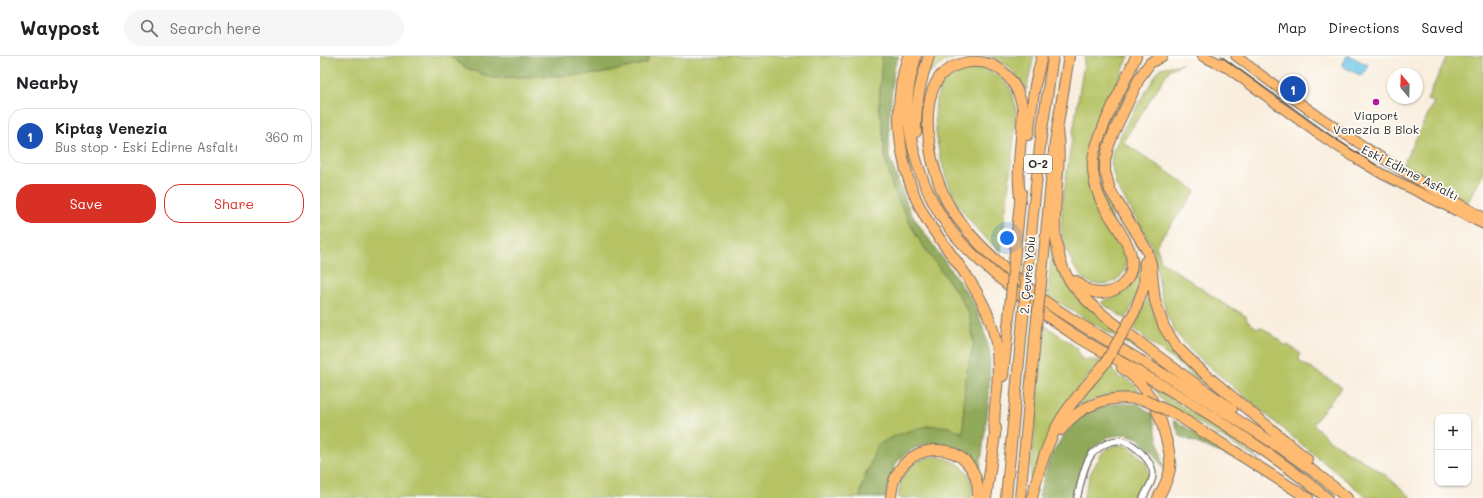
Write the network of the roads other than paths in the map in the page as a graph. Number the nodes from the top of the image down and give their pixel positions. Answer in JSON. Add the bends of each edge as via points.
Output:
{"nodes":[{"id":1,"x":908,"y":56,"type":"edge"},
{"id":2,"x":916,"y":56,"type":"edge"},
{"id":3,"x":929,"y":56,"type":"edge"},
{"id":4,"x":1042,"y":56,"type":"edge"},
{"id":5,"x":1053,"y":56,"type":"edge"},
{"id":6,"x":1069,"y":56,"type":"edge"},
{"id":7,"x":1136,"y":56,"type":"edge"},
{"id":8,"x":1162,"y":56,"type":"edge"},
{"id":9,"x":1203,"y":56,"type":"edge"},
{"id":10,"x":1211,"y":56,"type":"edge"},
{"id":11,"x":1236,"y":56,"type":"edge"},
{"id":12,"x":1226,"y":67,"type":"junction"},
{"id":13,"x":1058,"y":130,"type":"junction"},
{"id":14,"x":1389,"y":162,"type":"junction"},
{"id":15,"x":1382,"y":174,"type":"junction"},
{"id":16,"x":925,"y":183,"type":"junction"},
{"id":17,"x":1425,"y":184,"type":"junction"},
{"id":18,"x":1408,"y":186,"type":"junction"},
{"id":19,"x":1020,"y":197,"type":"junction"},
{"id":20,"x":1449,"y":206,"type":"junction"},
{"id":21,"x":1483,"y":217,"type":"edge"},
{"id":22,"x":1483,"y":224,"type":"edge"},
{"id":23,"x":1483,"y":229,"type":"edge"},
{"id":24,"x":1137,"y":233,"type":"junction"},
{"id":25,"x":1058,"y":250,"type":"junction"},
{"id":26,"x":1095,"y":347,"type":"junction"},
{"id":27,"x":995,"y":434,"type":"junction"},
{"id":28,"x":1270,"y":441,"type":"junction"},
{"id":29,"x":1047,"y":450,"type":"junction"},
{"id":30,"x":1336,"y":489,"type":"junction"},
{"id":31,"x":891,"y":498,"type":"edge"},
{"id":32,"x":978,"y":498,"type":"edge"},
{"id":33,"x":986,"y":498,"type":"edge"},
{"id":34,"x":1006,"y":498,"type":"edge"},
{"id":35,"x":1020,"y":498,"type":"edge"},
{"id":36,"x":1032,"y":498,"type":"edge"},
{"id":37,"x":1077,"y":498,"type":"edge"},
{"id":38,"x":1143,"y":498,"type":"edge"},
{"id":39,"x":1158,"y":498,"type":"edge"},
{"id":40,"x":1308,"y":498,"type":"edge"},
{"id":41,"x":1327,"y":498,"type":"edge"},
{"id":42,"x":1347,"y":498,"type":"edge"}],
"edges":[{"from":1,"to":27,"type":"highway","via":[[899,103],[905,166],[924,215],[977,292],[990,321],[998,366]]},
{"from":2,"to":16,"type":"highway","via":[[910,79],[908,112],[914,152]]},
{"from":3,"to":16,"type":"highway","via":[[919,90],[916,124]]},
{"from":4,"to":19,"type":"highway","via":[[1030,116]]},
{"from":5,"to":34,"type":"highway","name":"2. Çevre Yolu","number":"O-2","bridge":true,"via":[[1039,154]]},
{"from":6,"to":13,"type":"highway","name":"2. Çevre Yolu","number":"O-2"},
{"from":7,"to":25,"type":"highway","via":[[1099,137],[1093,161],[1099,196],[1131,254],[1128,279],[1108,292],[1092,292],[1084,288],[1070,273]]},
{"from":8,"to":24,"type":"highway","via":[[1150,63],[1140,77],[1106,154],[1105,171],[1110,190]]},
{"from":9,"to":12,"type":"highway"},
{"from":10,"to":12,"type":"main road","name":"Eski Edirne Asfaltı"},
{"from":11,"to":14,"type":"main road","name":"Eski Edirne Asfaltı","via":[[1313,113]]},
{"from":12,"to":15,"type":"main road","name":"Eski Edirne Asfaltı","via":[[1317,133]]},
{"from":13,"to":25,"type":"highway","via":[[1060,146],[1055,225]]},
{"from":13,"to":35,"type":"highway","name":"2. Çevre Yolu","number":"O-2","bridge":true,"via":[[1049,193]]},
{"from":14,"to":15,"type":"main road","via":[[1388,170]]},
{"from":14,"to":17,"type":"main road","name":"Eski Edirne Asfaltı"},
{"from":15,"to":18,"type":"main road","name":"Eski Edirne Asfaltı"},
{"from":16,"to":26,"type":"highway","via":[[940,214],[978,260],[1026,302]]},
{"from":17,"to":18,"type":"main road","via":[[1411,180]]},
{"from":17,"to":21,"type":"main road","name":"Eski Edirne Asfaltı"},
{"from":18,"to":20,"type":"main road","name":"Eski Edirne Asfaltı"},
{"from":19,"to":27,"type":"highway","bridge":true},
{"from":19,"to":28,"type":"highway","via":[[1023,110],[1016,87],[1005,73],[986,63],[958,64],[940,76],[932,93],[929,117],[930,146],[940,188],[949,206],[968,232],[1000,264],[1046,302]]},
{"from":20,"to":22,"type":"main road","name":"Eski Edirne Asfaltı"},
{"from":20,"to":23,"type":"main road","via":[[1455,214]]},
{"from":24,"to":29,"type":"highway","bridge":true,"via":[[1144,256],[1145,275],[1144,287],[1134,313],[1106,362],[1066,411]]},
{"from":24,"to":30,"type":"highway","via":[[1147,250],[1151,264],[1159,314],[1176,346],[1204,373],[1313,464]]},
{"from":25,"to":28,"type":"highway","via":[[1062,268],[1083,296],[1177,371],[1234,410]]},
{"from":26,"to":39,"type":"highway","via":[[1140,382],[1159,414],[1170,461],[1168,478]]},
{"from":26,"to":41,"type":"highway","via":[[1165,387],[1251,442]]},
{"from":27,"to":33,"type":"highway"},
{"from":28,"to":30,"type":"highway"},
{"from":29,"to":36,"type":"highway"},
{"from":29,"to":40,"type":"highway","bridge":true,"via":[[1066,422],[1086,407],[1096,402],[1132,397],[1175,414]]},
{"from":30,"to":42,"type":"highway"},
{"from":31,"to":32,"type":"highway","via":[[894,479],[904,463],[918,453],[935,450],[953,453],[971,466],[977,479]]},
{"from":37,"to":38,"type":"street","via":[[1092,454],[1108,441],[1117,440],[1134,446],[1151,466],[1153,476]]}]}
